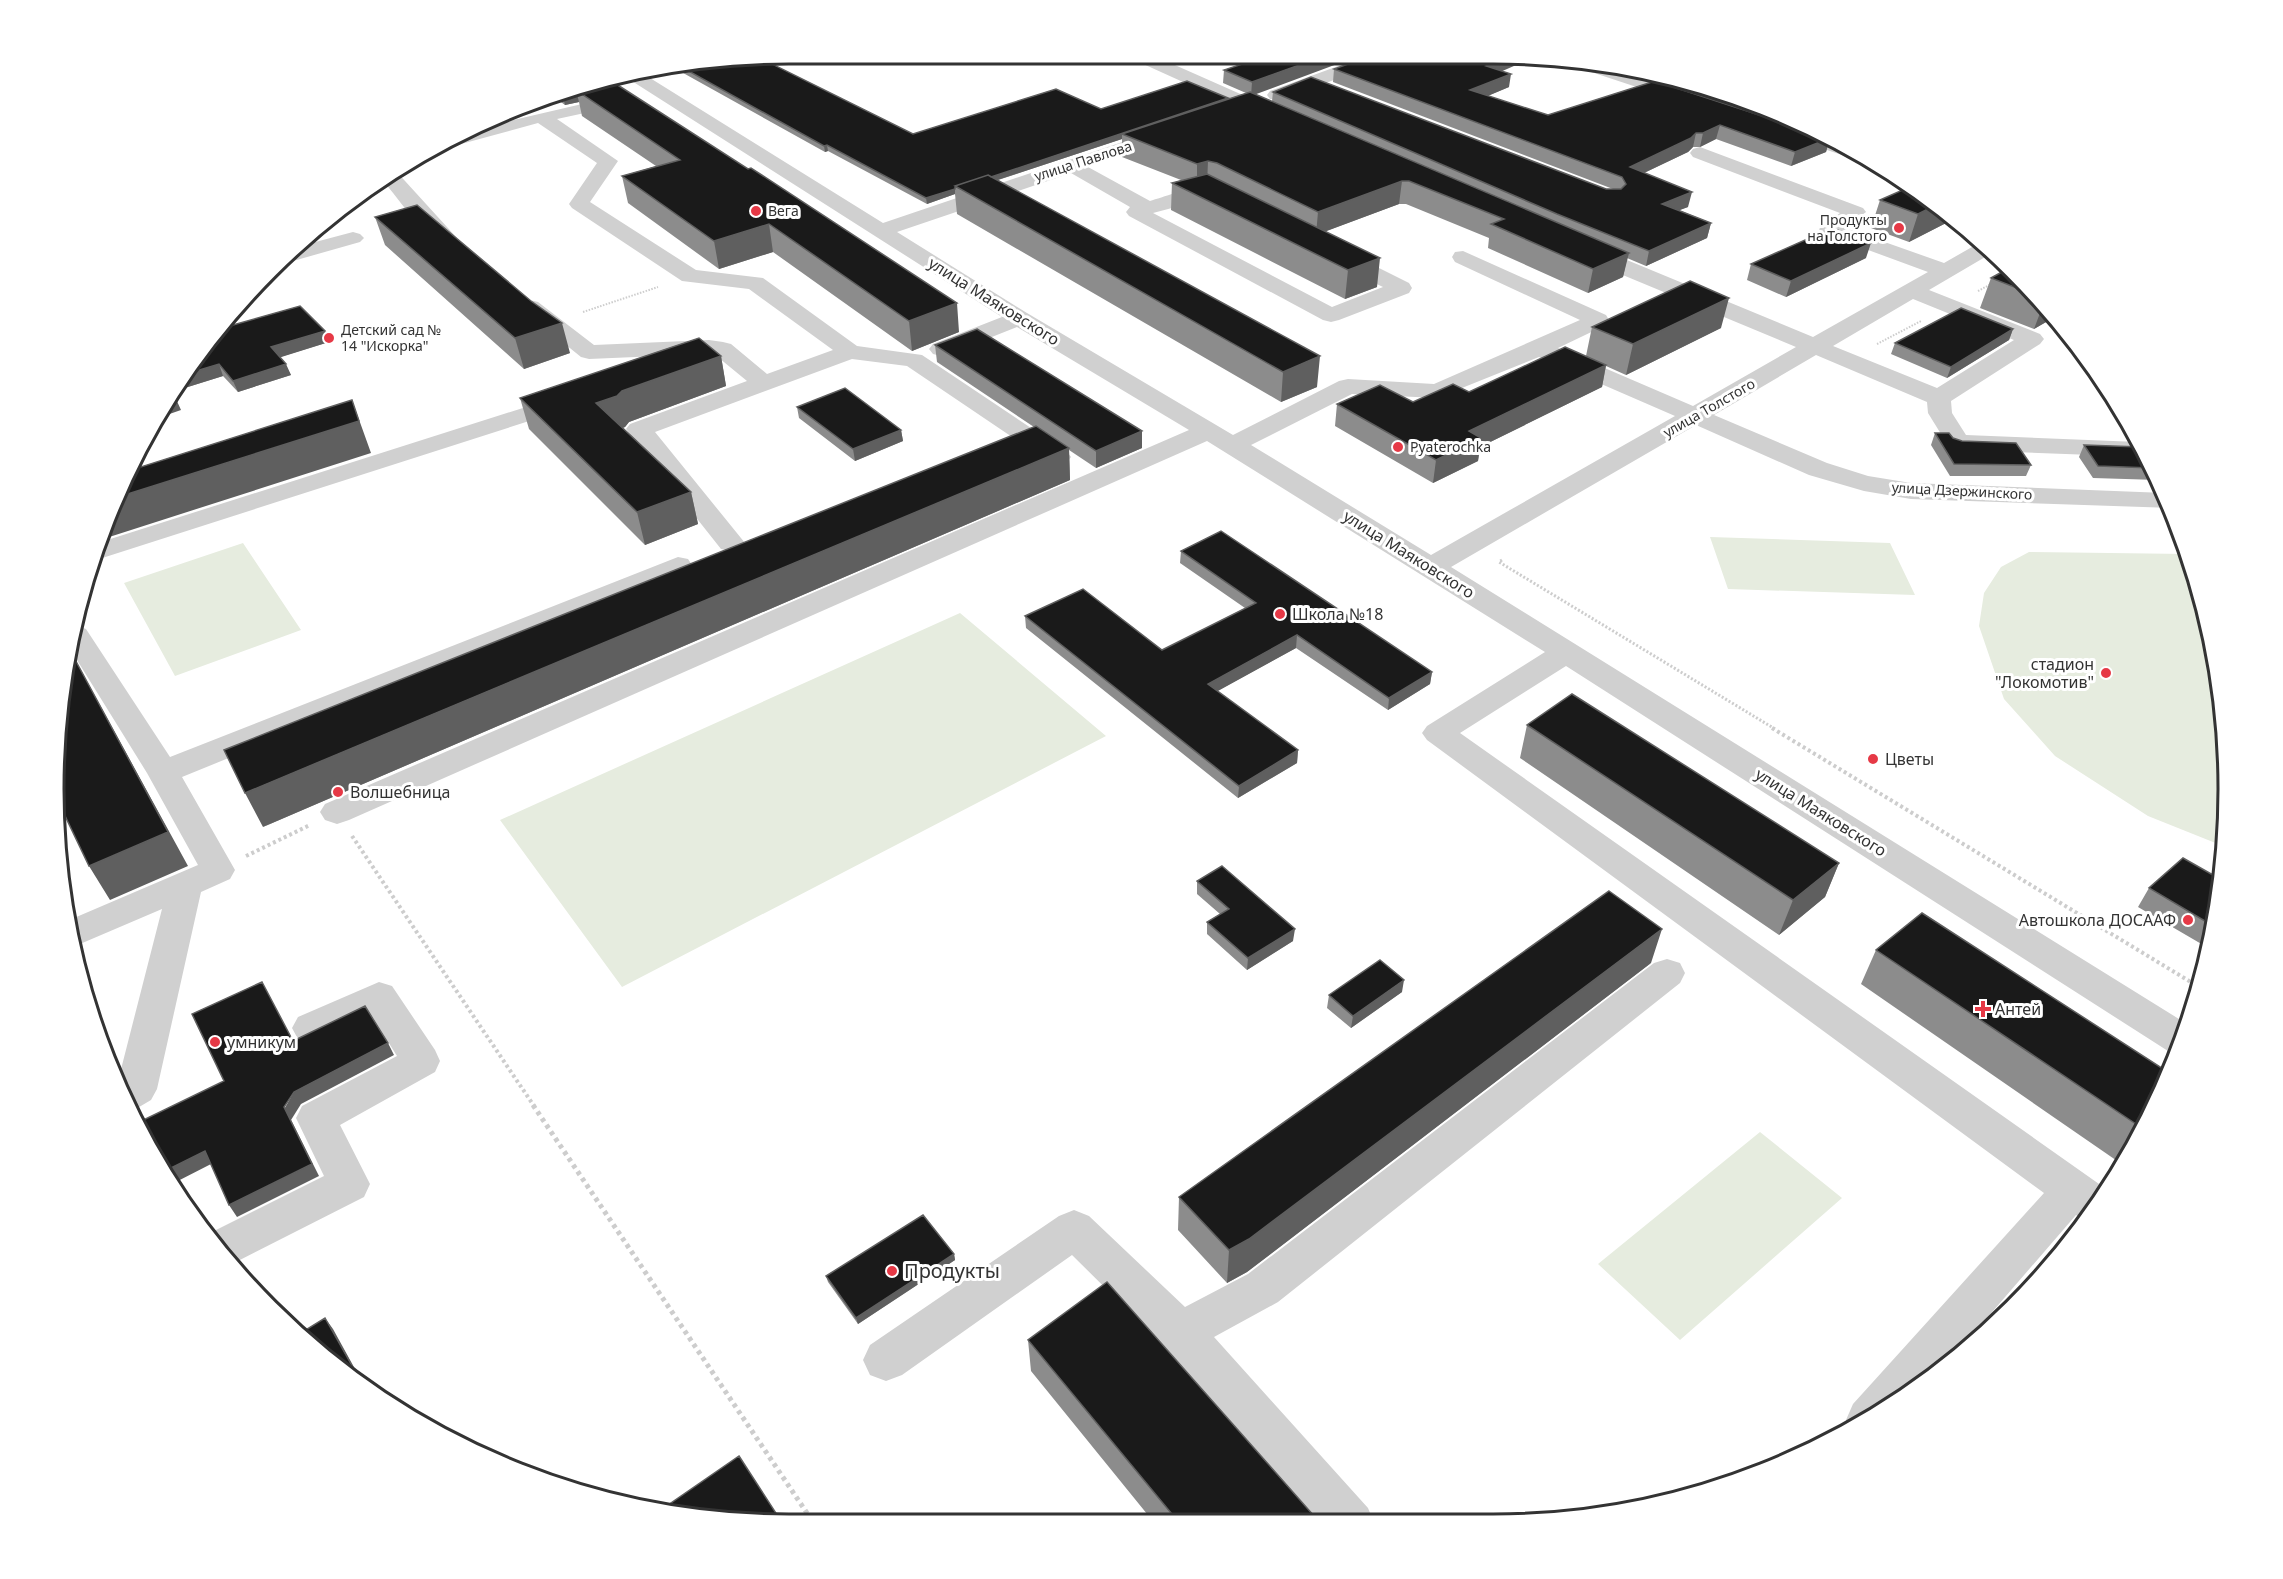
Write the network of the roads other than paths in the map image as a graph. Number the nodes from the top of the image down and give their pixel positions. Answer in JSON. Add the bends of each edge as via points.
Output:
{"nodes":[{"id":1,"x":1158,"y":64,"type":"edge"},
{"id":2,"x":1360,"y":64,"type":"edge"},
{"id":3,"x":1621,"y":76,"type":"edge"},
{"id":4,"x":640,"y":80,"type":"edge"},
{"id":5,"x":1310,"y":82,"type":"junction"},
{"id":6,"x":658,"y":91,"type":"junction"},
{"id":7,"x":1332,"y":91,"type":"edge"},
{"id":8,"x":1702,"y":103,"type":"edge"},
{"id":9,"x":1248,"y":105,"type":"junction"},
{"id":10,"x":533,"y":112,"type":"edge"},
{"id":11,"x":1226,"y":113,"type":"edge"},
{"id":12,"x":541,"y":117,"type":"junction"},
{"id":13,"x":1287,"y":122,"type":"edge"},
{"id":14,"x":1770,"y":125,"type":"edge"},
{"id":15,"x":1182,"y":128,"type":"edge"},
{"id":16,"x":1793,"y":130,"type":"edge"},
{"id":17,"x":486,"y":132,"type":"edge"},
{"id":18,"x":1700,"y":153,"type":"edge"},
{"id":19,"x":1071,"y":165,"type":"junction"},
{"id":20,"x":395,"y":182,"type":"edge"},
{"id":21,"x":999,"y":189,"type":"junction"},
{"id":22,"x":1229,"y":203,"type":"edge"},
{"id":23,"x":1030,"y":206,"type":"edge"},
{"id":24,"x":1147,"y":208,"type":"junction"},
{"id":25,"x":881,"y":231,"type":"junction"},
{"id":26,"x":353,"y":238,"type":"dead end"},
{"id":27,"x":1569,"y":244,"type":"edge"},
{"id":28,"x":1326,"y":250,"type":"edge"},
{"id":29,"x":461,"y":251,"type":"edge"},
{"id":30,"x":302,"y":252,"type":"edge"},
{"id":31,"x":1980,"y":252,"type":"edge"},
{"id":32,"x":1463,"y":257,"type":"dead end"},
{"id":33,"x":1945,"y":271,"type":"junction"},
{"id":34,"x":1912,"y":291,"type":"junction"},
{"id":35,"x":514,"y":294,"type":"edge"},
{"id":36,"x":1019,"y":318,"type":"junction"},
{"id":37,"x":1816,"y":346,"type":"junction"},
{"id":38,"x":1539,"y":348,"type":"junction"},
{"id":39,"x":723,"y":349,"type":"junction"},
{"id":40,"x":850,"y":352,"type":"junction"},
{"id":41,"x":914,"y":360,"type":"junction"},
{"id":42,"x":655,"y":372,"type":"edge"},
{"id":43,"x":1327,"y":374,"type":"dead end"},
{"id":44,"x":764,"y":384,"type":"junction"},
{"id":45,"x":1348,"y":386,"type":"junction"},
{"id":46,"x":587,"y":394,"type":"edge"},
{"id":47,"x":1939,"y":398,"type":"junction"},
{"id":48,"x":1695,"y":416,"type":"junction"},
{"id":49,"x":1221,"y":438,"type":"junction"},
{"id":50,"x":2133,"y":450,"type":"edge"},
{"id":51,"x":1094,"y":481,"type":"junction"},
{"id":52,"x":2158,"y":501,"type":"edge"},
{"id":53,"x":731,"y":543,"type":"dead end"},
{"id":54,"x":105,"y":550,"type":"edge"},
{"id":55,"x":678,"y":565,"type":"dead end"},
{"id":56,"x":1431,"y":567,"type":"junction"},
{"id":57,"x":80,"y":641,"type":"edge"},
{"id":58,"x":1566,"y":652,"type":"junction"},
{"id":59,"x":163,"y":772,"type":"junction"},
{"id":60,"x":337,"y":812,"type":"road end"},
{"id":61,"x":185,"y":885,"type":"junction"},
{"id":62,"x":78,"y":931,"type":"edge"},
{"id":63,"x":1667,"y":973,"type":"dead end"},
{"id":64,"x":311,"y":1028,"type":"dead end"},
{"id":65,"x":2175,"y":1036,"type":"edge"},
{"id":66,"x":131,"y":1093,"type":"edge"},
{"id":67,"x":2085,"y":1199,"type":"edge"},
{"id":68,"x":227,"y":1247,"type":"edge"},
{"id":69,"x":1181,"y":1332,"type":"junction"},
{"id":70,"x":886,"y":1360,"type":"dead end"},
{"id":71,"x":1897,"y":1391,"type":"edge"},
{"id":72,"x":1341,"y":1514,"type":"edge"}],
"edges":[{"from":1,"to":9,"type":"street"},
{"from":2,"to":5,"type":"street"},
{"from":3,"to":8,"type":"street"},
{"from":4,"to":6,"type":"street","name":"улица Маяковского"},
{"from":5,"to":7,"type":"street"},
{"from":5,"to":9,"type":"street"},
{"from":6,"to":12,"type":"street"},
{"from":6,"to":25,"type":"street","name":"улица Маяковского"},
{"from":9,"to":11,"type":"street"},
{"from":9,"to":13,"type":"street"},
{"from":10,"to":12,"type":"street"},
{"from":12,"to":17,"type":"street"},
{"from":12,"to":40,"type":"street","via":[[608,161],[579,204],[690,276],[755,283]]},
{"from":14,"to":16,"type":"street"},
{"from":15,"to":19,"type":"street","name":"улица Павлова"},
{"from":18,"to":33,"type":"street","via":[[1856,212],[1828,229]]},
{"from":19,"to":21,"type":"street","name":"улица Павлова"},
{"from":19,"to":24,"type":"street"},
{"from":20,"to":29,"type":"street","via":[[435,229]]},
{"from":21,"to":23,"type":"street"},
{"from":21,"to":25,"type":"street","name":"улица Павлова"},
{"from":22,"to":24,"type":"street","via":[[1208,192]]},
{"from":24,"to":28,"type":"street","via":[[1136,212],[1331,315],[1401,288]]},
{"from":25,"to":36,"type":"street","name":"улица Маяковского"},
{"from":26,"to":30,"type":"street"},
{"from":27,"to":37,"type":"street"},
{"from":31,"to":33,"type":"street","name":"улица Толстого"},
{"from":32,"to":38,"type":"street","via":[[1598,320]]},
{"from":33,"to":34,"type":"street","name":"улица Толстого"},
{"from":34,"to":37,"type":"street","name":"улица Толстого"},
{"from":34,"to":47,"type":"street","via":[[2032,339]]},
{"from":35,"to":39,"type":"street","via":[[589,352]]},
{"from":36,"to":41,"type":"street"},
{"from":36,"to":49,"type":"street","name":"улица Маяковского"},
{"from":37,"to":47,"type":"street"},
{"from":37,"to":48,"type":"street","name":"улица Толстого"},
{"from":38,"to":45,"type":"street","via":[[1437,390]]},
{"from":38,"to":48,"type":"street","name":"улица Дзержинского"},
{"from":39,"to":42,"type":"street"},
{"from":39,"to":44,"type":"street"},
{"from":40,"to":41,"type":"street"},
{"from":40,"to":44,"type":"street"},
{"from":41,"to":51,"type":"street"},
{"from":43,"to":45,"type":"street"},
{"from":44,"to":53,"type":"street","via":[[639,429]]},
{"from":45,"to":49,"type":"street"},
{"from":46,"to":54,"type":"street"},
{"from":47,"to":50,"type":"street","via":[[1940,413],[1958,442]]},
{"from":48,"to":52,"type":"street","name":"улица Дзержинского","via":[[1818,469],[1864,483],[1911,491]]},
{"from":48,"to":56,"type":"street","name":"улица Толстого"},
{"from":49,"to":51,"type":"street"},
{"from":49,"to":56,"type":"street","name":"улица Маяковского"},
{"from":51,"to":60,"type":"street"},
{"from":55,"to":59,"type":"street"},
{"from":56,"to":58,"type":"street","name":"улица Маяковского"},
{"from":57,"to":59,"type":"street"},
{"from":58,"to":65,"type":"street","name":"улица Маяковского"},
{"from":58,"to":67,"type":"street","via":[[1438,734]]},
{"from":59,"to":61,"type":"street","via":[[218,870]]},
{"from":61,"to":62,"type":"street"},
{"from":61,"to":66,"type":"street","via":[[136,1089]]},
{"from":63,"to":69,"type":"street","via":[[1263,1288]]},
{"from":64,"to":68,"type":"street","via":[[379,996],[422,1061],[316,1118],[349,1184]]},
{"from":67,"to":71,"type":"street"},
{"from":69,"to":70,"type":"street","via":[[1074,1229]]},
{"from":69,"to":72,"type":"street"}]}
